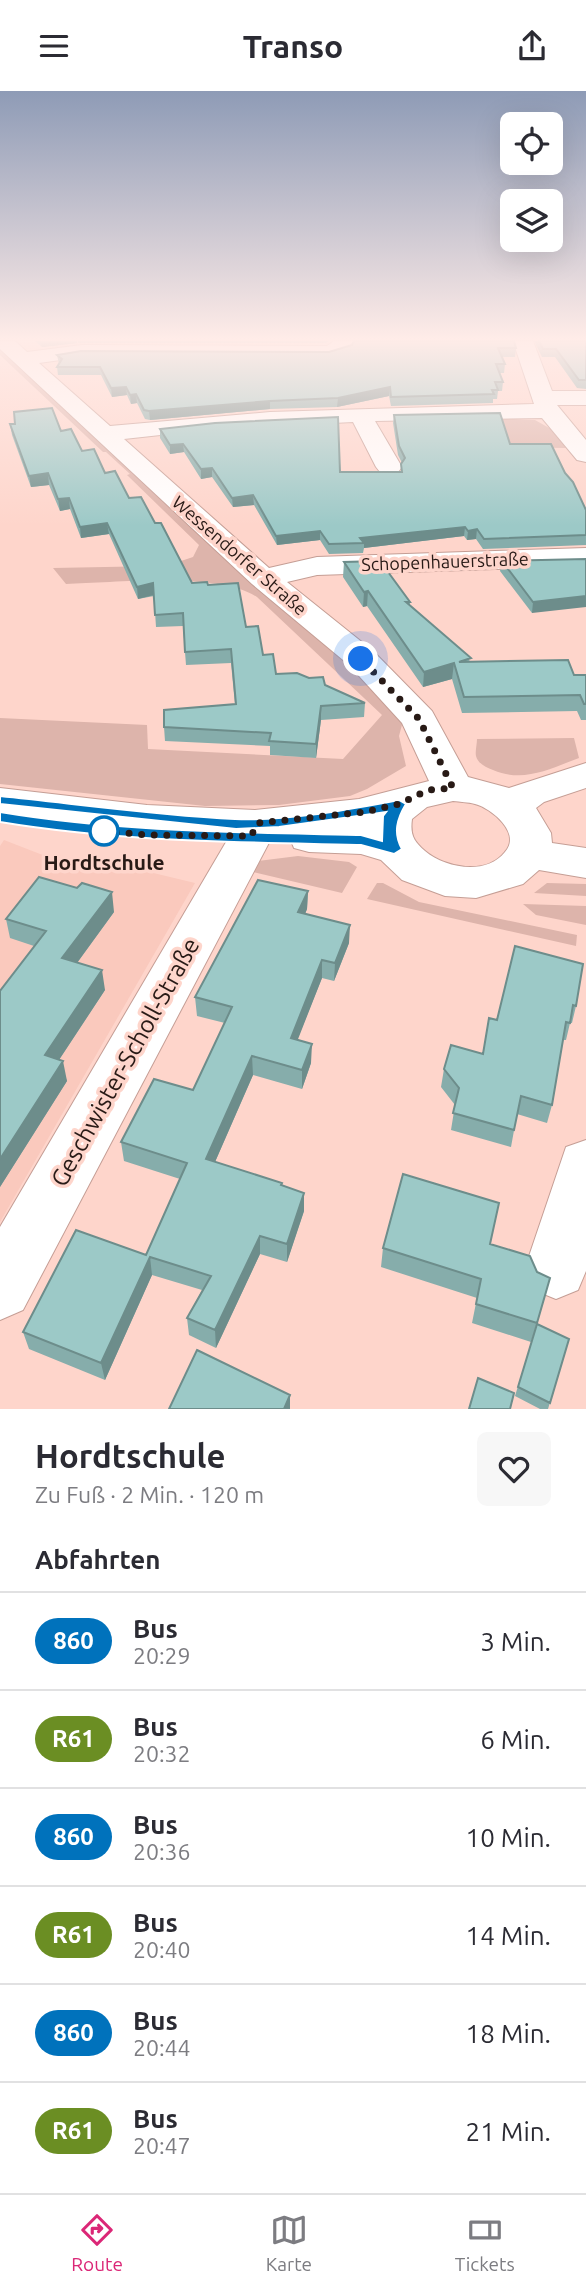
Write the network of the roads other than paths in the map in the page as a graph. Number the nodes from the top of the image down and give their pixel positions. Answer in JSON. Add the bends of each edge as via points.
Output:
{"nodes":[{"id":1,"x":70,"y":403,"type":"edge"},
{"id":2,"x":560,"y":403,"type":"edge"},
{"id":3,"x":546,"y":405,"type":"junction"},
{"id":4,"x":360,"y":414,"type":"junction"},
{"id":5,"x":104,"y":434,"type":"junction"},
{"id":6,"x":586,"y":455,"type":"edge"},
{"id":7,"x":388,"y":467,"type":"dead end"},
{"id":8,"x":586,"y":557,"type":"edge"},
{"id":9,"x":264,"y":578,"type":"junction"},
{"id":10,"x":586,"y":775,"type":"edge"},
{"id":11,"x":453,"y":788,"type":"junction"},
{"id":12,"x":0,"y":800,"type":"edge"},
{"id":13,"x":399,"y":804,"type":"junction"},
{"id":14,"x":510,"y":806,"type":"junction"},
{"id":15,"x":0,"y":817,"type":"edge"},
{"id":16,"x":255,"y":830,"type":"junction"},
{"id":17,"x":394,"y":849,"type":"junction"},
{"id":18,"x":528,"y":854,"type":"junction"},
{"id":19,"x":586,"y":863,"type":"edge"},
{"id":20,"x":586,"y":1166,"type":"edge"},
{"id":21,"x":556,"y":1268,"type":"dead end"},
{"id":22,"x":0,"y":1288,"type":"edge"}],
"edges":[{"from":1,"to":5,"type":"street","name":"Wessendorfer Straße"},
{"from":2,"to":3,"type":"street"},
{"from":3,"to":4,"type":"street"},
{"from":3,"to":6,"type":"street"},
{"from":4,"to":5,"type":"street"},
{"from":4,"to":7,"type":"street"},
{"from":5,"to":9,"type":"street","name":"Wessendorfer Straße"},
{"from":8,"to":9,"type":"street","name":"Schopenhauerstraße","via":[[317,566]]},
{"from":9,"to":11,"type":"street","name":"Wessendorfer Straße","via":[[361,659],[419,719]]},
{"from":10,"to":14,"type":"street","via":[[530,793]]},
{"from":11,"to":13,"type":"street","via":[[428,790]]},
{"from":11,"to":14,"type":"street","via":[[476,791]]},
{"from":12,"to":16,"type":"street"},
{"from":13,"to":16,"type":"street"},
{"from":13,"to":17,"type":"street","via":[[390,816]]},
{"from":14,"to":18,"type":"street","via":[[529,828]]},
{"from":15,"to":16,"type":"street","via":[[147,835]]},
{"from":16,"to":17,"type":"street","via":[[361,840]]},
{"from":16,"to":22,"type":"street","name":"Geschwister-Scholl-Straße"},
{"from":17,"to":18,"type":"street","via":[[428,875],[477,882],[516,868]]},
{"from":18,"to":19,"type":"street"},
{"from":20,"to":21,"type":"street"}]}
